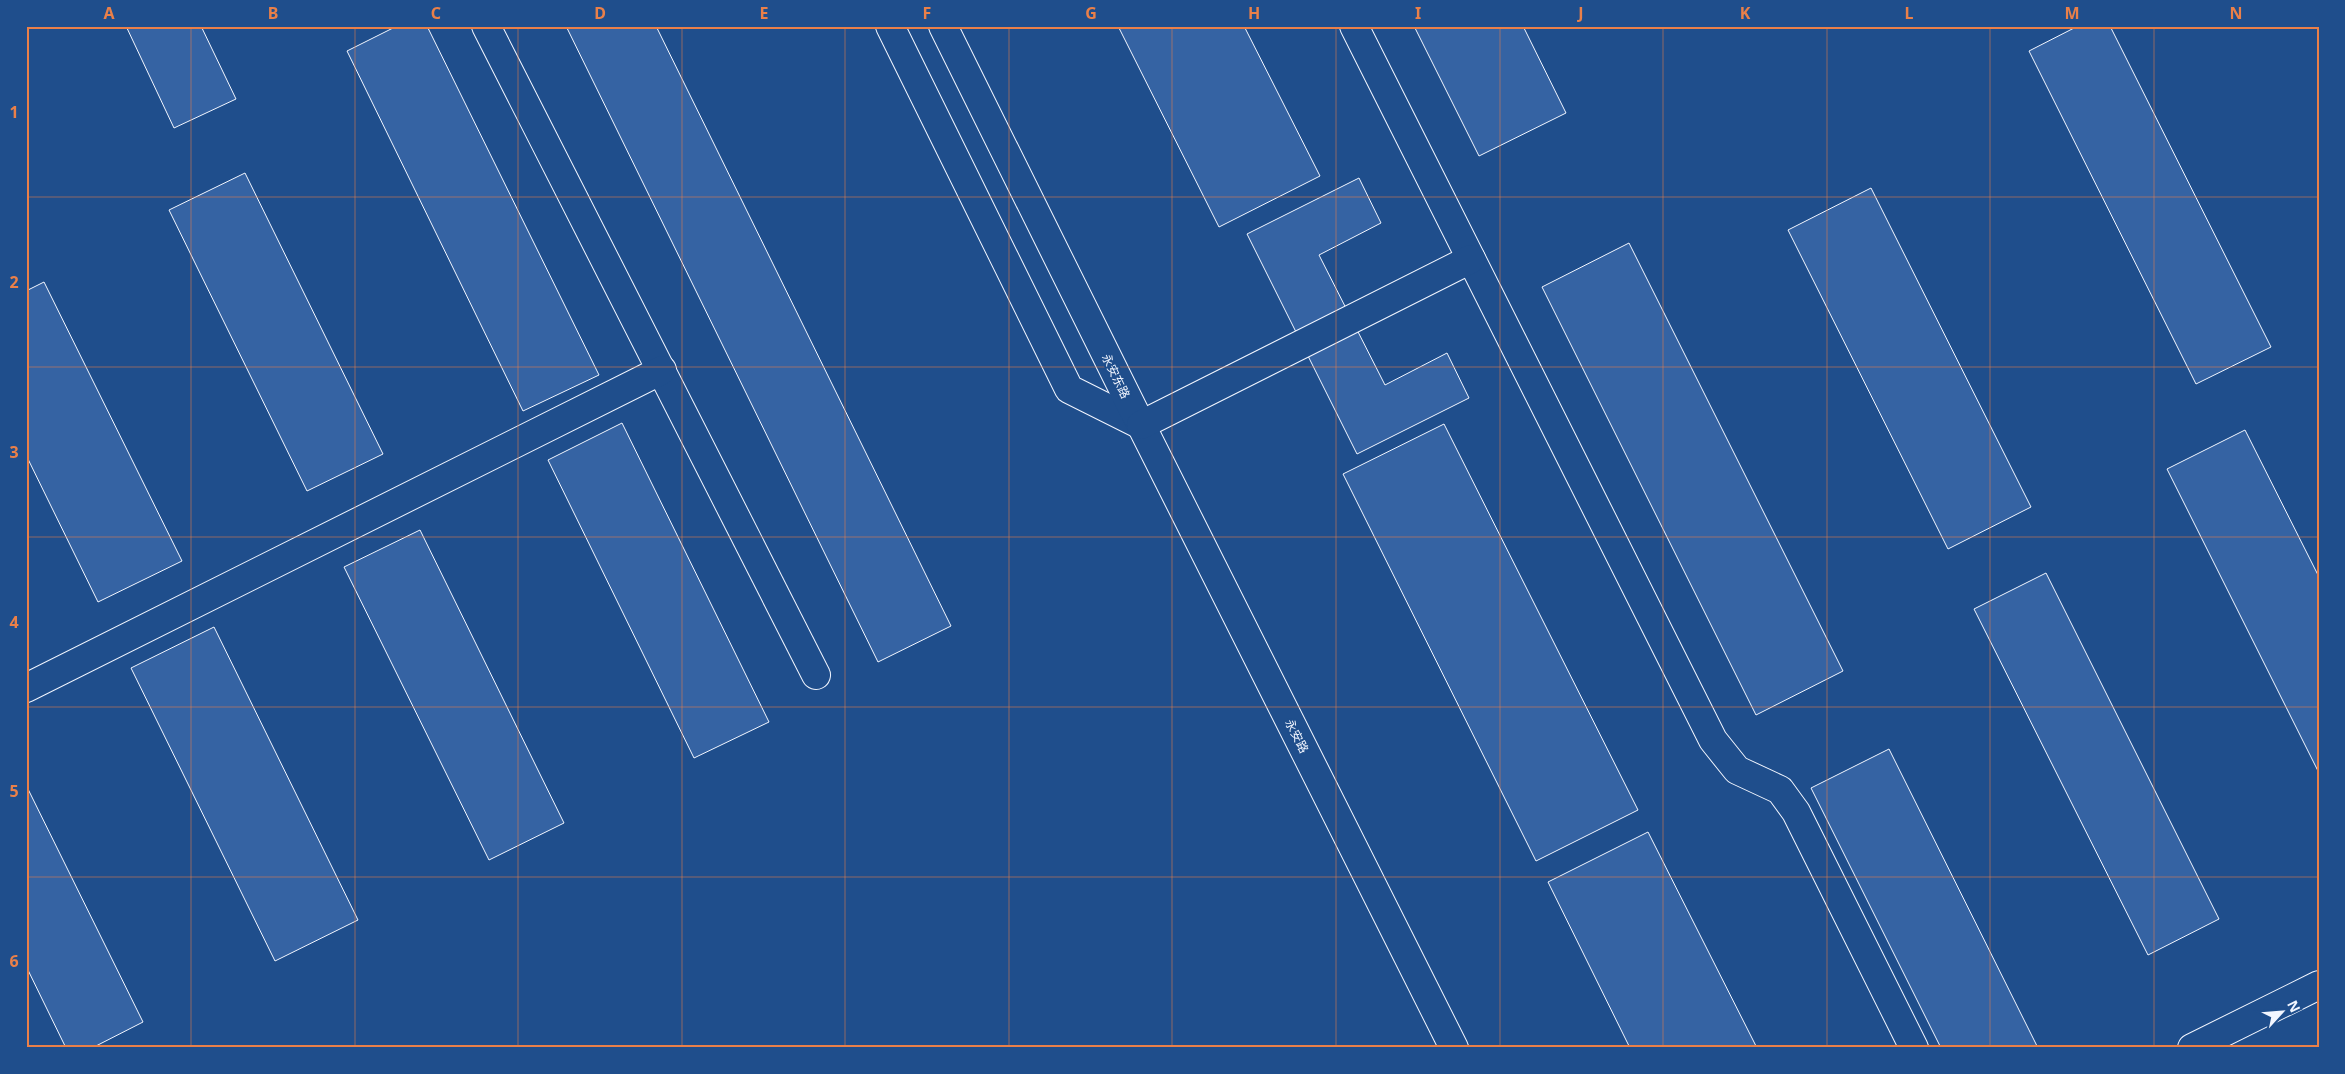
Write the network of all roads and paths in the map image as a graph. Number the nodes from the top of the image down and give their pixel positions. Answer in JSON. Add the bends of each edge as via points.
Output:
{"nodes":[{"id":1,"x":486,"y":26,"type":"edge"},
{"id":2,"x":890,"y":26,"type":"edge"},
{"id":3,"x":944,"y":26,"type":"edge"},
{"id":4,"x":1354,"y":26,"type":"edge"},
{"id":5,"x":1471,"y":259,"type":"junction"},
{"id":6,"x":662,"y":370,"type":"junction"},
{"id":7,"x":1141,"y":425,"type":"junction"},
{"id":8,"x":816,"y":674,"type":"dead end"},
{"id":9,"x":26,"y":688,"type":"edge"},
{"id":10,"x":2319,"y":985,"type":"edge"},
{"id":11,"x":1454,"y":1048,"type":"edge"},
{"id":12,"x":1914,"y":1048,"type":"edge"},
{"id":13,"x":2192,"y":1048,"type":"edge"}],
"edges":[{"from":1,"to":6,"type":"street"},
{"from":2,"to":7,"type":"street","name":"永安东路","via":[[1069,389]]},
{"from":3,"to":7,"type":"street","name":"永安东路"},
{"from":4,"to":5,"type":"street"},
{"from":5,"to":7,"type":"street"},
{"from":5,"to":12,"type":"street","via":[[1713,740],[1737,770],[1780,790],[1796,812]]},
{"from":6,"to":8,"type":"street"},
{"from":6,"to":9,"type":"street"},
{"from":7,"to":11,"type":"street","name":"永安路"},
{"from":10,"to":13,"type":"street"}]}
